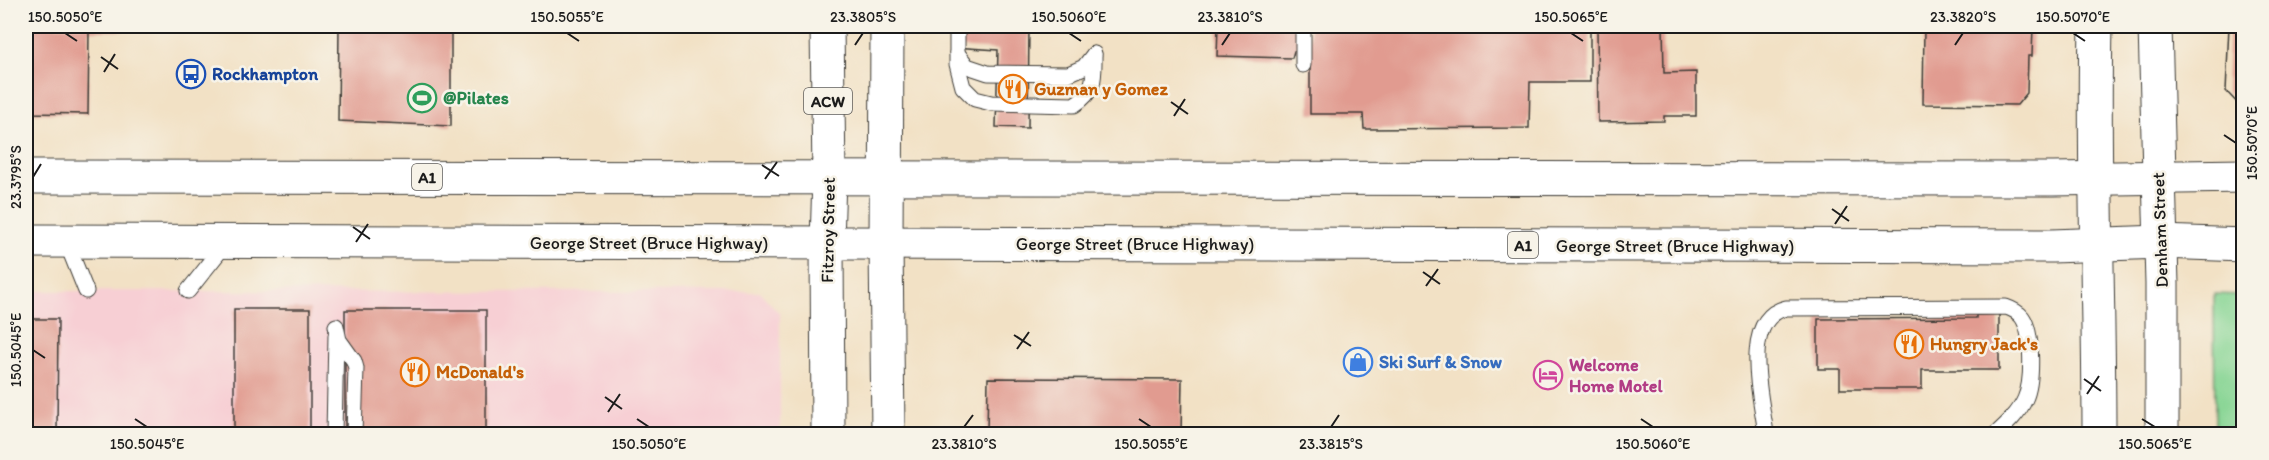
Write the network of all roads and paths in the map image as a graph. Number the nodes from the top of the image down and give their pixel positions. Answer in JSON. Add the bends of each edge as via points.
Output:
{"nodes":[{"id":1,"x":827,"y":26,"type":"edge"},
{"id":2,"x":887,"y":26,"type":"edge"},
{"id":3,"x":957,"y":26,"type":"edge"},
{"id":4,"x":1303,"y":26,"type":"edge"},
{"id":5,"x":2096,"y":26,"type":"edge"},
{"id":6,"x":2155,"y":26,"type":"edge"},
{"id":7,"x":957,"y":53,"type":"junction"},
{"id":8,"x":1303,"y":65,"type":"dead end"},
{"id":9,"x":2244,"y":176,"type":"edge"},
{"id":10,"x":26,"y":177,"type":"edge"},
{"id":11,"x":829,"y":177,"type":"junction"},
{"id":12,"x":886,"y":177,"type":"junction"},
{"id":13,"x":2096,"y":178,"type":"junction"},
{"id":14,"x":2158,"y":178,"type":"junction"},
{"id":15,"x":26,"y":241,"type":"edge"},
{"id":16,"x":66,"y":241,"type":"junction"},
{"id":17,"x":227,"y":242,"type":"junction"},
{"id":18,"x":2161,"y":242,"type":"junction"},
{"id":19,"x":827,"y":243,"type":"junction"},
{"id":20,"x":886,"y":243,"type":"junction"},
{"id":21,"x":2244,"y":244,"type":"edge"},
{"id":22,"x":2098,"y":245,"type":"junction"},
{"id":23,"x":86,"y":291,"type":"dead end"},
{"id":24,"x":188,"y":291,"type":"dead end"},
{"id":25,"x":334,"y":435,"type":"edge"},
{"id":26,"x":354,"y":435,"type":"edge"},
{"id":27,"x":828,"y":435,"type":"edge"},
{"id":28,"x":888,"y":435,"type":"edge"},
{"id":29,"x":1766,"y":435,"type":"edge"},
{"id":30,"x":1996,"y":435,"type":"edge"},
{"id":31,"x":2099,"y":435,"type":"edge"},
{"id":32,"x":2162,"y":435,"type":"edge"}],
"edges":[{"from":1,"to":11,"type":"main road","name":"Fitzroy Street","number":"ACW"},
{"from":2,"to":12,"type":"main road"},
{"from":3,"to":7,"type":"lane"},
{"from":4,"to":8,"type":"lane"},
{"from":5,"to":13,"type":"main road"},
{"from":6,"to":14,"type":"main road","name":"Denham Street"},
{"from":7,"to":7,"type":"lane","via":[[963,87],[975,99],[991,103],[1074,105],[1085,98],[1094,77],[1094,54],[1084,67],[1068,74],[988,73],[967,66]]},
{"from":9,"to":14,"type":"main road","number":"A1"},
{"from":10,"to":11,"type":"main road","number":"A1"},
{"from":11,"to":12,"type":"main road","number":"A1"},
{"from":11,"to":19,"type":"main road","name":"Fitzroy Street","number":"ACW"},
{"from":12,"to":13,"type":"main road","number":"A1"},
{"from":12,"to":20,"type":"main road"},
{"from":13,"to":14,"type":"main road","number":"A1"},
{"from":13,"to":22,"type":"main road"},
{"from":14,"to":18,"type":"main road","name":"Denham Street"},
{"from":15,"to":16,"type":"main road","name":"George Street (Bruce Highway)","number":"A1"},
{"from":16,"to":17,"type":"main road","name":"George Street (Bruce Highway)","number":"A1"},
{"from":16,"to":23,"type":"lane"},
{"from":17,"to":19,"type":"main road","name":"George Street (Bruce Highway)","number":"A1"},
{"from":17,"to":24,"type":"lane"},
{"from":18,"to":21,"type":"main road","name":"George Street (Bruce Highway)","number":"A1"},
{"from":18,"to":22,"type":"main road","name":"George Street (Bruce Highway)","number":"A1"},
{"from":18,"to":32,"type":"main road","name":"Denham Street"},
{"from":19,"to":20,"type":"main road","name":"George Street (Bruce Highway)","number":"A1"},
{"from":19,"to":27,"type":"main road","name":"Fitzroy Street"},
{"from":20,"to":22,"type":"main road","name":"George Street (Bruce Highway)","number":"A1"},
{"from":20,"to":28,"type":"main road"},
{"from":22,"to":31,"type":"main road"},
{"from":25,"to":26,"type":"lane","via":[[336,326],[339,340],[356,368]]},
{"from":29,"to":30,"type":"lane","via":[[1756,347],[1766,319],[1776,310],[2006,307],[2022,317],[2029,339],[2030,386],[2015,416]]}]}
